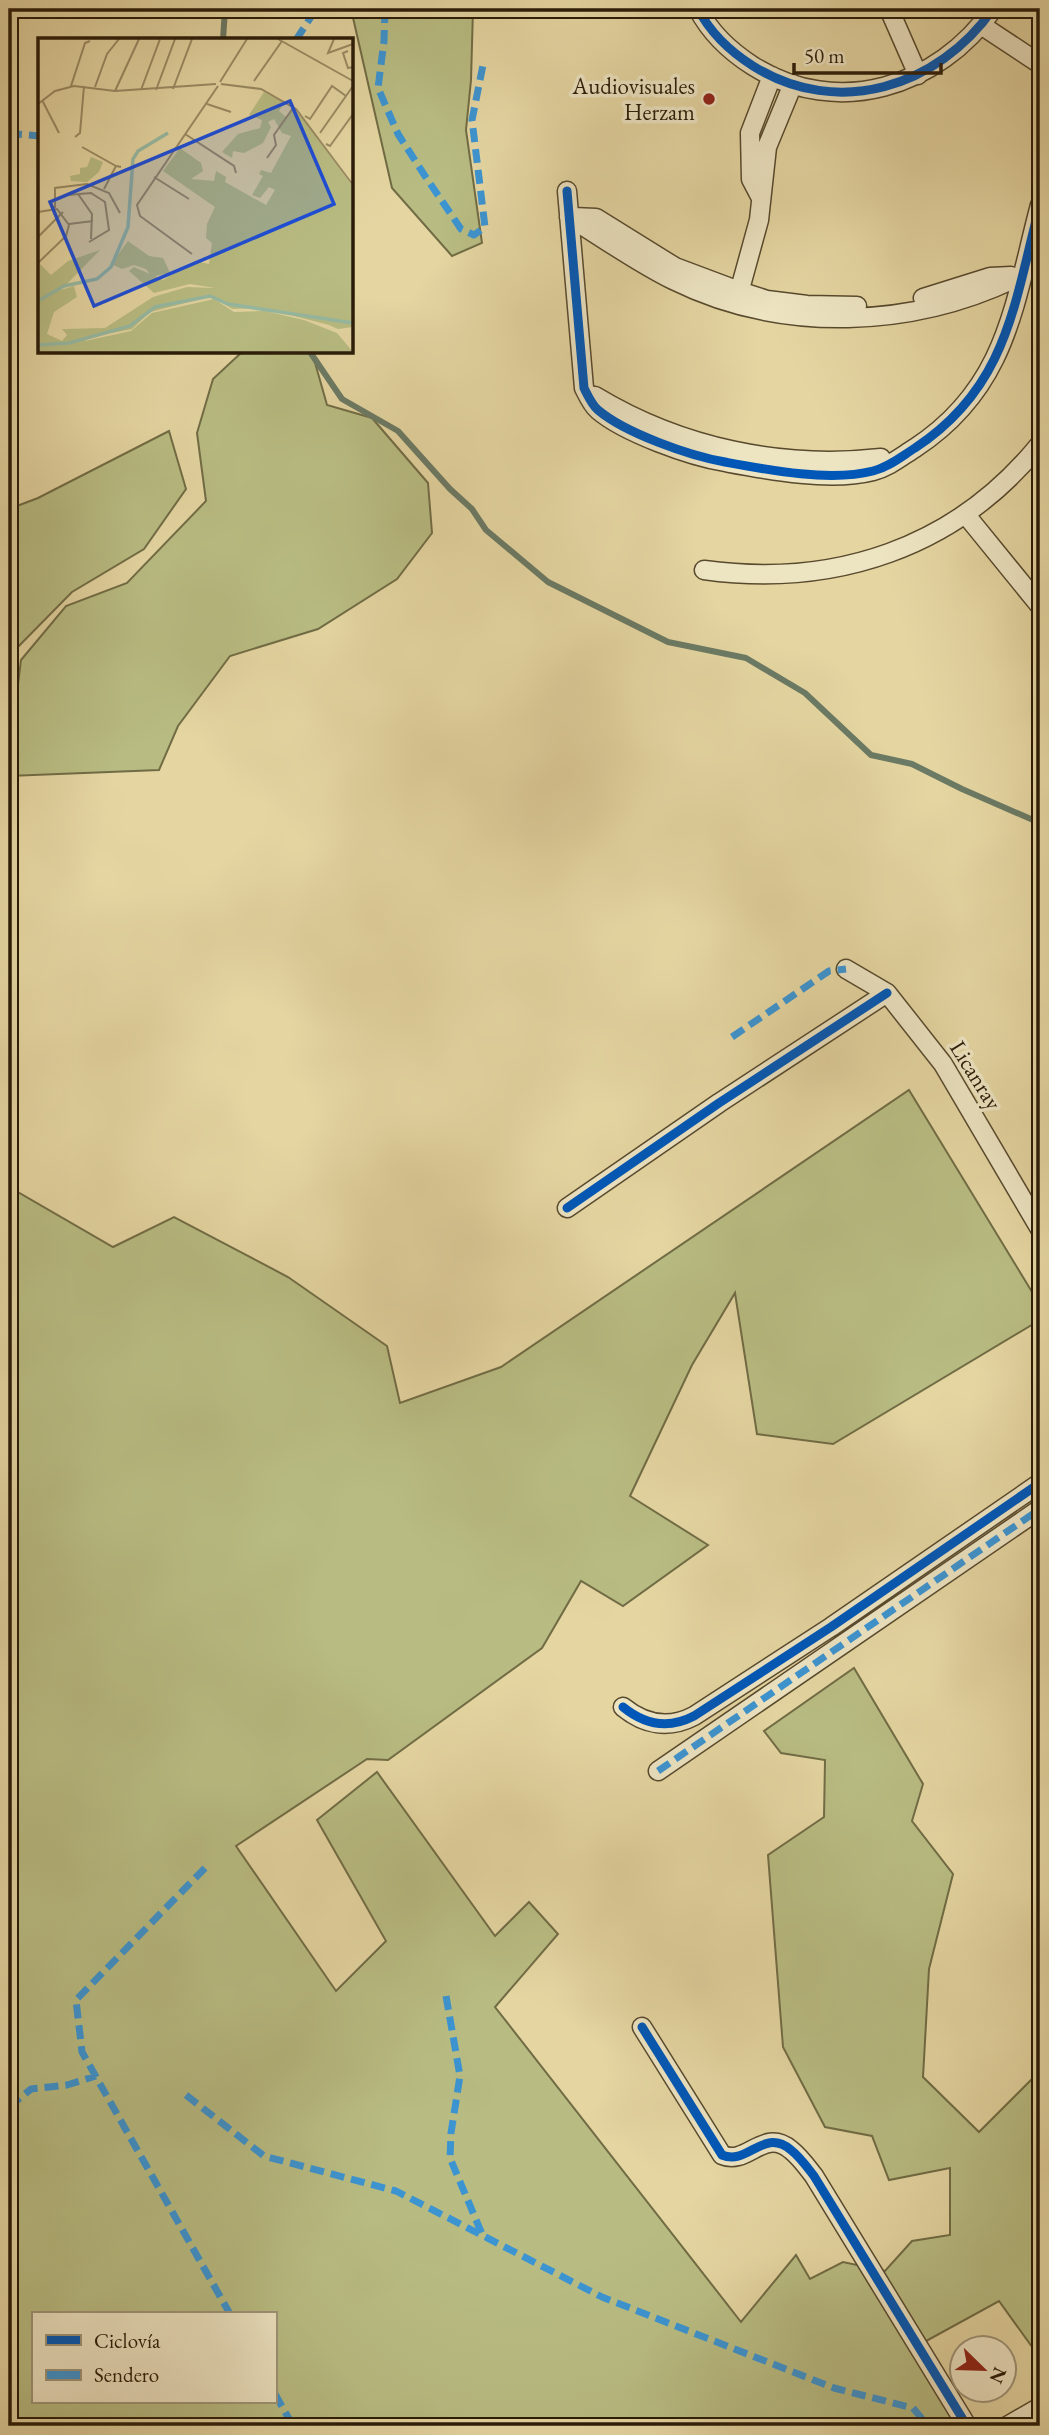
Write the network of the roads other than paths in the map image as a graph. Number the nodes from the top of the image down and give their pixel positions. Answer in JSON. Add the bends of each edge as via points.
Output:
{"nodes":[{"id":1,"x":698,"y":9,"type":"edge"},
{"id":2,"x":889,"y":9,"type":"edge"},
{"id":3,"x":993,"y":9,"type":"edge"},
{"id":4,"x":981,"y":26,"type":"junction"},
{"id":5,"x":1040,"y":64,"type":"edge"},
{"id":6,"x":918,"y":75,"type":"junction"},
{"id":7,"x":772,"y":76,"type":"junction"},
{"id":8,"x":793,"y":84,"type":"junction"},
{"id":9,"x":567,"y":191,"type":"dead end"},
{"id":10,"x":761,"y":198,"type":"junction"},
{"id":11,"x":1040,"y":205,"type":"edge"},
{"id":12,"x":569,"y":217,"type":"junction"},
{"id":13,"x":1022,"y":275,"type":"junction"},
{"id":14,"x":737,"y":297,"type":"junction"},
{"id":15,"x":1040,"y":444,"type":"edge"},
{"id":16,"x":966,"y":515,"type":"junction"},
{"id":17,"x":704,"y":570,"type":"dead end"},
{"id":18,"x":1040,"y":606,"type":"edge"},
{"id":19,"x":846,"y":969,"type":"dead end"},
{"id":20,"x":887,"y":993,"type":"junction"},
{"id":21,"x":566,"y":1208,"type":"dead end"},
{"id":22,"x":1040,"y":1229,"type":"edge"},
{"id":23,"x":1040,"y":1483,"type":"edge"},
{"id":24,"x":1040,"y":1509,"type":"edge"},
{"id":25,"x":623,"y":1707,"type":"dead end"},
{"id":26,"x":659,"y":1771,"type":"dead end"},
{"id":27,"x":642,"y":2027,"type":"dead end"},
{"id":28,"x":1040,"y":2407,"type":"edge"},
{"id":29,"x":967,"y":2426,"type":"edge"},
{"id":30,"x":1007,"y":2426,"type":"edge"}],
"edges":[{"from":1,"to":7,"type":"street","via":[[733,51]]},
{"from":2,"to":6,"type":"street"},
{"from":3,"to":4,"type":"street"},
{"from":4,"to":5,"type":"street"},
{"from":4,"to":6,"type":"street","via":[[952,54]]},
{"from":6,"to":8,"type":"street","via":[[856,92]]},
{"from":7,"to":8,"type":"street"},
{"from":7,"to":10,"type":"street","via":[[750,133],[751,179]]},
{"from":8,"to":10,"type":"street","via":[[767,147]]},
{"from":9,"to":12,"type":"street"},
{"from":10,"to":14,"type":"street"},
{"from":11,"to":13,"type":"street"},
{"from":12,"to":13,"type":"street","via":[[583,388],[596,408],[661,444],[713,460],[800,473],[873,471],[943,426],[977,389],[1002,346]]},
{"from":12,"to":14,"type":"street","via":[[596,218],[675,267]]},
{"from":13,"to":14,"type":"street","via":[[990,277],[889,304],[846,306]]},
{"from":15,"to":16,"type":"street","via":[[1008,480]]},
{"from":16,"to":17,"type":"street","via":[[915,544],[859,563],[762,576]]},
{"from":16,"to":18,"type":"street"},
{"from":19,"to":20,"type":"street","name":"Licanray"},
{"from":20,"to":21,"type":"street"},
{"from":20,"to":22,"type":"street","name":"Licanray","via":[[943,1064]]},
{"from":23,"to":25,"type":"street","via":[[694,1716],[677,1723],[654,1723]]},
{"from":24,"to":26,"type":"street"},
{"from":27,"to":29,"type":"street","via":[[722,2155],[740,2157],[759,2145],[780,2144],[792,2150],[814,2176]]},
{"from":28,"to":30,"type":"street"}]}
